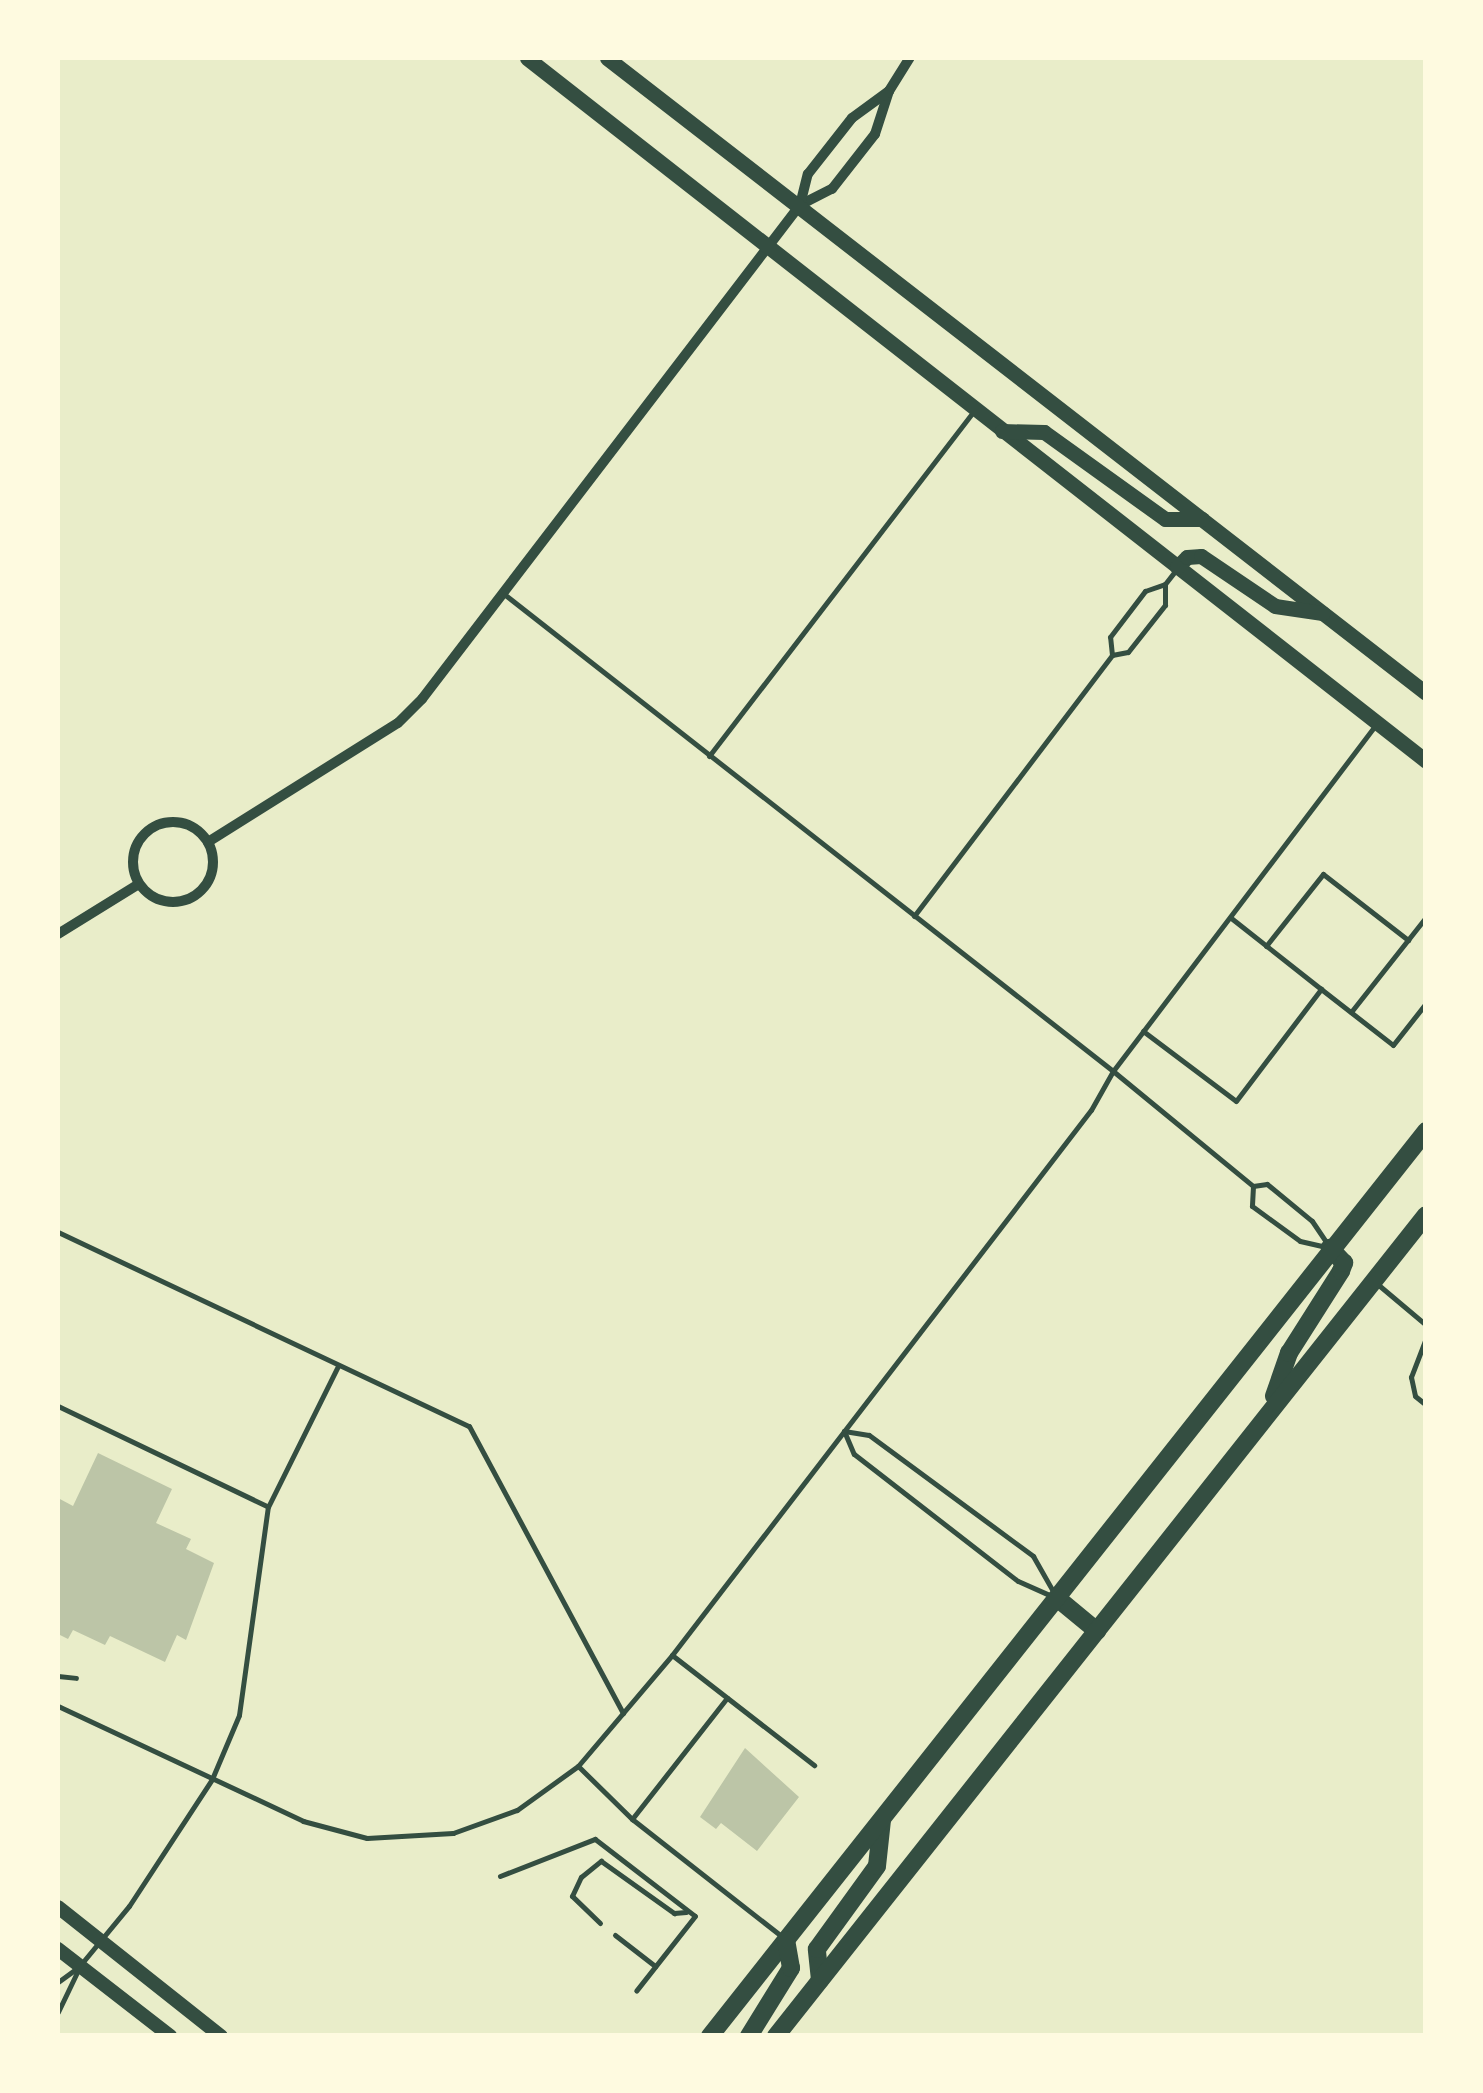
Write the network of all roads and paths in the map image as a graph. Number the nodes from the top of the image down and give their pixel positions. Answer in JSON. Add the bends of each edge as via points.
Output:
{"nodes":[{"id":1,"x":528,"y":58,"type":"edge"},
{"id":2,"x":607,"y":58,"type":"edge"},
{"id":3,"x":910,"y":58,"type":"edge"},
{"id":4,"x":889,"y":91,"type":"junction"},
{"id":5,"x":800,"y":206,"type":"junction"},
{"id":6,"x":768,"y":248,"type":"junction"},
{"id":7,"x":975,"y":409,"type":"junction"},
{"id":8,"x":1002,"y":431,"type":"junction"},
{"id":9,"x":1202,"y":519,"type":"junction"},
{"id":10,"x":1177,"y":568,"type":"junction"},
{"id":11,"x":1165,"y":584,"type":"junction"},
{"id":12,"x":504,"y":594,"type":"junction"},
{"id":13,"x":1323,"y":613,"type":"junction"},
{"id":14,"x":1112,"y":654,"type":"junction"},
{"id":15,"x":1426,"y":693,"type":"edge"},
{"id":16,"x":1378,"y":724,"type":"junction"},
{"id":17,"x":709,"y":756,"type":"junction"},
{"id":18,"x":1426,"y":761,"type":"edge"},
{"id":19,"x":208,"y":842,"type":"junction"},
{"id":20,"x":140,"y":884,"type":"junction"},
{"id":21,"x":914,"y":916,"type":"junction"},
{"id":22,"x":1426,"y":916,"type":"edge"},
{"id":23,"x":1230,"y":917,"type":"junction"},
{"id":24,"x":58,"y":934,"type":"edge"},
{"id":25,"x":1408,"y":940,"type":"junction"},
{"id":26,"x":1266,"y":946,"type":"junction"},
{"id":27,"x":1322,"y":989,"type":"junction"},
{"id":28,"x":1426,"y":1004,"type":"edge"},
{"id":29,"x":1351,"y":1012,"type":"junction"},
{"id":30,"x":1143,"y":1031,"type":"junction"},
{"id":31,"x":1112,"y":1071,"type":"junction"},
{"id":32,"x":1426,"y":1130,"type":"edge"},
{"id":33,"x":1253,"y":1186,"type":"junction"},
{"id":34,"x":1426,"y":1215,"type":"edge"},
{"id":35,"x":58,"y":1232,"type":"edge"},
{"id":36,"x":1330,"y":1248,"type":"junction"},
{"id":37,"x":1373,"y":1280,"type":"junction"},
{"id":38,"x":1426,"y":1325,"type":"edge"},
{"id":39,"x":1426,"y":1338,"type":"edge"},
{"id":40,"x":338,"y":1366,"type":"junction"},
{"id":41,"x":1426,"y":1405,"type":"edge"},
{"id":42,"x":58,"y":1406,"type":"edge"},
{"id":43,"x":1269,"y":1410,"type":"junction"},
{"id":44,"x":844,"y":1431,"type":"junction"},
{"id":45,"x":268,"y":1507,"type":"junction"},
{"id":46,"x":1057,"y":1598,"type":"junction"},
{"id":47,"x":1098,"y":1630,"type":"junction"},
{"id":48,"x":672,"y":1655,"type":"junction"},
{"id":49,"x":58,"y":1676,"type":"edge"},
{"id":50,"x":76,"y":1678,"type":"dead end"},
{"id":51,"x":727,"y":1698,"type":"junction"},
{"id":52,"x":58,"y":1706,"type":"edge"},
{"id":53,"x":623,"y":1713,"type":"junction"},
{"id":54,"x":814,"y":1765,"type":"dead end"},
{"id":55,"x":578,"y":1766,"type":"junction"},
{"id":56,"x":212,"y":1779,"type":"junction"},
{"id":57,"x":632,"y":1818,"type":"junction"},
{"id":58,"x":882,"y":1820,"type":"junction"},
{"id":59,"x":500,"y":1876,"type":"dead end"},
{"id":60,"x":58,"y":1907,"type":"edge"},
{"id":61,"x":689,"y":1912,"type":"junction"},
{"id":62,"x":600,"y":1923,"type":"dead end"},
{"id":63,"x":615,"y":1935,"type":"dead end"},
{"id":64,"x":100,"y":1940,"type":"junction"},
{"id":65,"x":786,"y":1940,"type":"junction"},
{"id":66,"x":58,"y":1949,"type":"edge"},
{"id":67,"x":80,"y":1966,"type":"junction"},
{"id":68,"x":655,"y":1966,"type":"junction"},
{"id":69,"x":820,"y":1980,"type":"junction"},
{"id":70,"x":58,"y":1982,"type":"edge"},
{"id":71,"x":636,"y":1991,"type":"dead end"},
{"id":72,"x":58,"y":2012,"type":"edge"},
{"id":73,"x":170,"y":2036,"type":"edge"},
{"id":74,"x":222,"y":2036,"type":"edge"},
{"id":75,"x":710,"y":2036,"type":"edge"},
{"id":76,"x":750,"y":2036,"type":"edge"},
{"id":77,"x":776,"y":2036,"type":"edge"}],
"edges":[{"from":1,"to":6,"type":"main road"},
{"from":2,"to":5,"type":"main road"},
{"from":3,"to":4,"type":"street"},
{"from":4,"to":5,"type":"street","via":[[852,118],[808,174]]},
{"from":4,"to":5,"type":"street","via":[[875,134],[832,190]]},
{"from":5,"to":6,"type":"street"},
{"from":5,"to":9,"type":"main road"},
{"from":6,"to":7,"type":"main road"},
{"from":6,"to":12,"type":"street"},
{"from":7,"to":8,"type":"main road"},
{"from":7,"to":17,"type":"lane"},
{"from":8,"to":9,"type":"main road","via":[[1044,432],[1165,519]]},
{"from":8,"to":10,"type":"main road"},
{"from":9,"to":13,"type":"main road"},
{"from":10,"to":11,"type":"lane"},
{"from":10,"to":13,"type":"main road","via":[[1186,557],[1201,556],[1276,606]]},
{"from":10,"to":16,"type":"main road"},
{"from":11,"to":14,"type":"lane","via":[[1146,590],[1110,638]]},
{"from":11,"to":14,"type":"lane","via":[[1165,604],[1128,652]]},
{"from":12,"to":17,"type":"lane"},
{"from":12,"to":19,"type":"street","via":[[398,723]]},
{"from":13,"to":15,"type":"main road"},
{"from":14,"to":21,"type":"lane"},
{"from":16,"to":18,"type":"main road"},
{"from":16,"to":23,"type":"lane"},
{"from":17,"to":21,"type":"lane"},
{"from":19,"to":20,"type":"street","via":[[212,872],[194,896],[164,901]]},
{"from":19,"to":20,"type":"street","via":[[183,823],[152,828],[134,853]]},
{"from":20,"to":24,"type":"street"},
{"from":21,"to":31,"type":"lane"},
{"from":22,"to":25,"type":"lane"},
{"from":23,"to":26,"type":"lane"},
{"from":23,"to":30,"type":"lane"},
{"from":25,"to":26,"type":"lane","via":[[1323,874]]},
{"from":25,"to":29,"type":"lane"},
{"from":26,"to":27,"type":"lane"},
{"from":27,"to":29,"type":"lane"},
{"from":27,"to":30,"type":"lane","via":[[1236,1101]]},
{"from":28,"to":29,"type":"lane","via":[[1393,1045]]},
{"from":30,"to":31,"type":"lane"},
{"from":31,"to":33,"type":"lane"},
{"from":31,"to":44,"type":"lane","via":[[1091,1110]]},
{"from":32,"to":36,"type":"main road"},
{"from":33,"to":36,"type":"lane","via":[[1267,1184],[1312,1222]]},
{"from":33,"to":36,"type":"lane","via":[[1252,1206],[1300,1241]]},
{"from":34,"to":37,"type":"main road"},
{"from":35,"to":40,"type":"lane"},
{"from":36,"to":43,"type":"main road","via":[[1344,1263],[1341,1271],[1289,1352]]},
{"from":36,"to":46,"type":"main road"},
{"from":37,"to":38,"type":"lane"},
{"from":37,"to":43,"type":"main road"},
{"from":39,"to":41,"type":"lane","via":[[1411,1377],[1415,1396]]},
{"from":40,"to":45,"type":"lane"},
{"from":40,"to":53,"type":"lane","via":[[468,1426]]},
{"from":42,"to":45,"type":"lane"},
{"from":43,"to":47,"type":"main road"},
{"from":44,"to":46,"type":"lane","via":[[854,1454],[1018,1581]]},
{"from":44,"to":46,"type":"lane","via":[[869,1435],[1033,1556]]},
{"from":44,"to":48,"type":"lane"},
{"from":45,"to":56,"type":"lane","via":[[239,1715]]},
{"from":46,"to":47,"type":"main road"},
{"from":46,"to":58,"type":"main road"},
{"from":47,"to":69,"type":"main road"},
{"from":48,"to":51,"type":"lane"},
{"from":48,"to":53,"type":"lane"},
{"from":49,"to":50,"type":"lane"},
{"from":51,"to":54,"type":"lane"},
{"from":51,"to":57,"type":"lane"},
{"from":52,"to":56,"type":"lane"},
{"from":53,"to":55,"type":"lane"},
{"from":55,"to":56,"type":"lane","via":[[484,1826],[406,1838],[326,1828]]},
{"from":55,"to":57,"type":"lane"},
{"from":56,"to":64,"type":"lane"},
{"from":57,"to":65,"type":"lane"},
{"from":58,"to":65,"type":"main road"},
{"from":58,"to":69,"type":"main road","via":[[877,1866],[817,1949]]},
{"from":59,"to":61,"type":"lane","via":[[595,1839]]},
{"from":60,"to":64,"type":"street"},
{"from":61,"to":62,"type":"lane","via":[[674,1912],[602,1861],[572,1896]]},
{"from":61,"to":68,"type":"lane","via":[[694,1916]]},
{"from":63,"to":68,"type":"lane"},
{"from":64,"to":67,"type":"lane"},
{"from":64,"to":74,"type":"street"},
{"from":65,"to":75,"type":"main road"},
{"from":65,"to":76,"type":"main road","via":[[790,1968]]},
{"from":66,"to":67,"type":"street"},
{"from":67,"to":70,"type":"lane"},
{"from":67,"to":72,"type":"lane"},
{"from":67,"to":73,"type":"street"},
{"from":68,"to":71,"type":"lane"},
{"from":69,"to":77,"type":"main road"}]}
